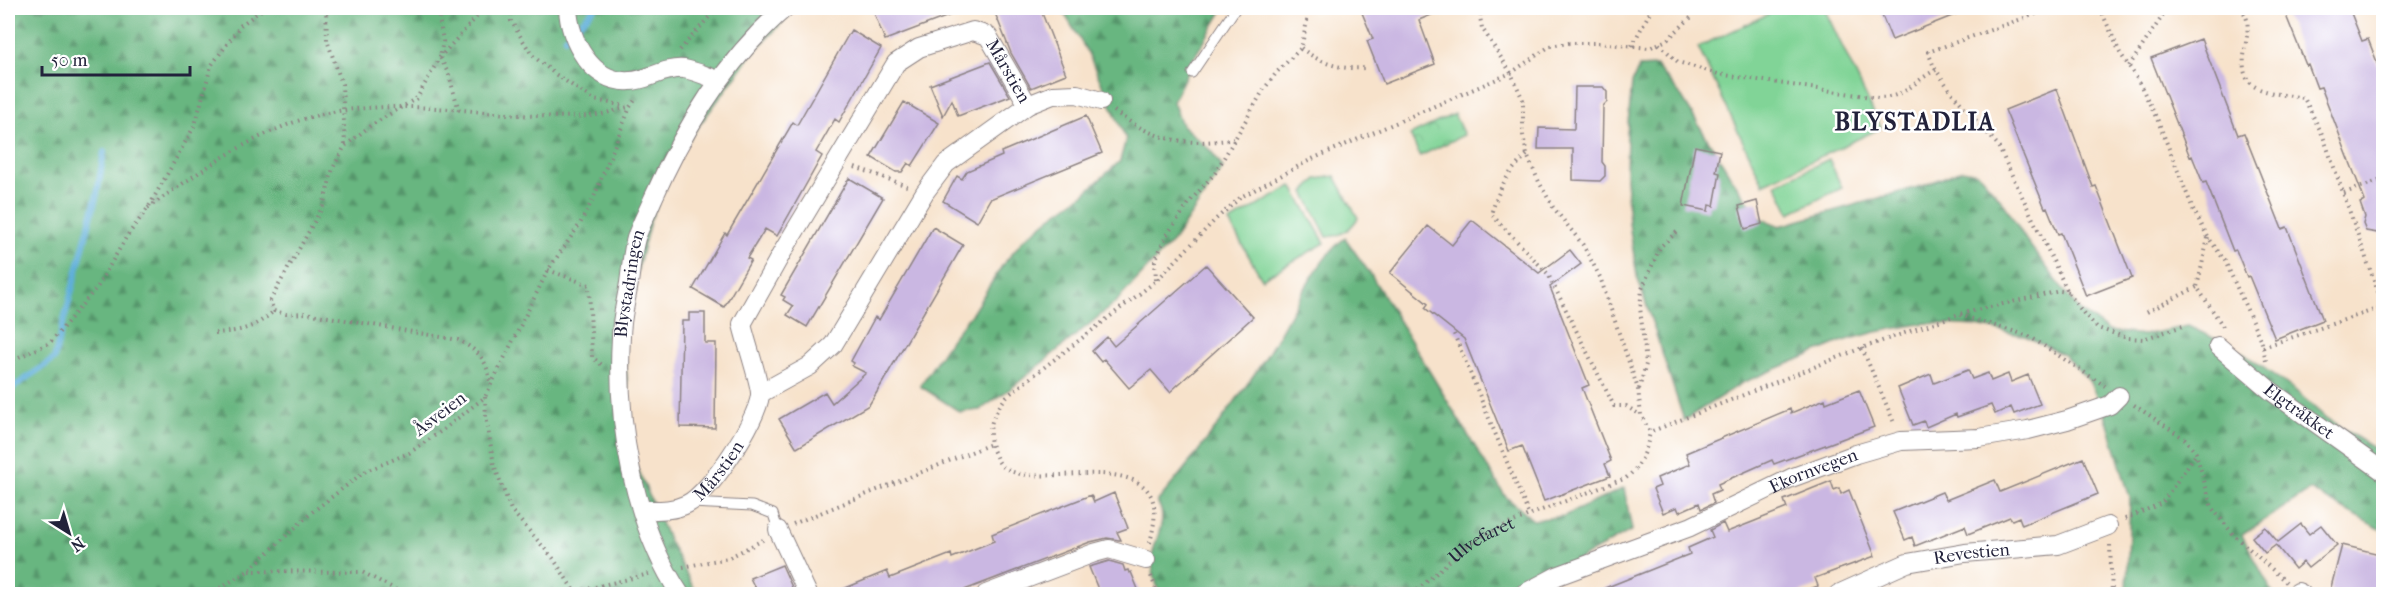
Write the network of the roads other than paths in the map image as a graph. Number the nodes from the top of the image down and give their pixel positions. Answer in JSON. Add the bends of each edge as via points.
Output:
{"nodes":[{"id":1,"x":568,"y":8,"type":"edge"},
{"id":2,"x":785,"y":8,"type":"edge"},
{"id":3,"x":1236,"y":8,"type":"edge"},
{"id":4,"x":1192,"y":73,"type":"dead end"},
{"id":5,"x":719,"y":80,"type":"junction"},
{"id":6,"x":1101,"y":101,"type":"road end"},
{"id":7,"x":1028,"y":105,"type":"junction"},
{"id":8,"x":2218,"y":346,"type":"dead end"},
{"id":9,"x":761,"y":393,"type":"junction"},
{"id":10,"x":2118,"y":396,"type":"road end"},
{"id":11,"x":2384,"y":472,"type":"edge"},
{"id":12,"x":689,"y":503,"type":"junction"},
{"id":13,"x":642,"y":510,"type":"junction"},
{"id":14,"x":2108,"y":526,"type":"road end"},
{"id":15,"x":778,"y":530,"type":"joint"},
{"id":16,"x":1146,"y":560,"type":"road end"},
{"id":17,"x":680,"y":594,"type":"edge"},
{"id":18,"x":808,"y":594,"type":"edge"},
{"id":19,"x":986,"y":594,"type":"edge"},
{"id":20,"x":1522,"y":594,"type":"edge"},
{"id":21,"x":1838,"y":594,"type":"edge"}],
"edges":[{"from":1,"to":5,"type":"street","via":[[576,43],[588,61],[614,79],[631,82],[657,72],[683,69]]},
{"from":2,"to":5,"type":"street","name":"Blystadringen"},
{"from":3,"to":4,"type":"lane"},
{"from":5,"to":13,"type":"street","name":"Blystadringen","via":[[665,172],[636,239],[621,335],[620,378],[628,460]]},
{"from":6,"to":7,"type":"street","via":[[1077,94],[1053,95]]},
{"from":7,"to":9,"type":"street","name":"Mårstien","via":[[946,164],[832,345],[810,366]]},
{"from":7,"to":9,"type":"street","name":"Mårstien","via":[[988,36],[972,31],[919,48],[896,63],[742,324]]},
{"from":8,"to":11,"type":"street","name":"Elgtråkket","via":[[2271,391]]},
{"from":9,"to":12,"type":"street","name":"Mårstien","via":[[758,408],[712,483]]},
{"from":10,"to":20,"type":"street","name":"Ekornvegen","via":[[2110,405],[2028,430],[1979,438],[1901,441],[1856,454],[1791,478],[1690,527],[1557,576]]},
{"from":12,"to":13,"type":"street","name":"Mårstien","via":[[667,510]]},
{"from":12,"to":15,"type":"lane","via":[[752,506],[772,514]]},
{"from":13,"to":17,"type":"street","name":"Blystadringen","via":[[664,571]]},
{"from":14,"to":21,"type":"street","name":"Revestien","via":[[2058,545],[1906,563]]},
{"from":15,"to":18,"type":"street"},
{"from":16,"to":19,"type":"street","via":[[1109,549]]}]}
